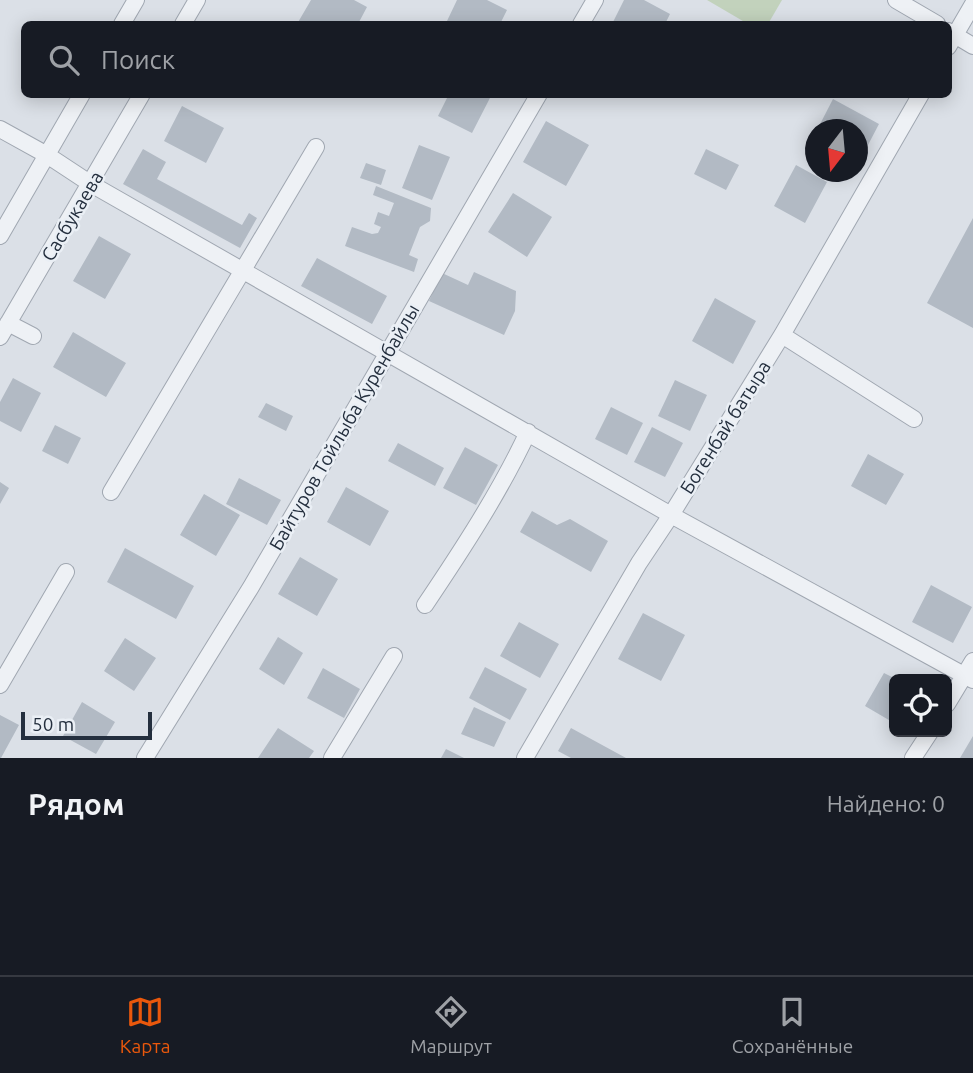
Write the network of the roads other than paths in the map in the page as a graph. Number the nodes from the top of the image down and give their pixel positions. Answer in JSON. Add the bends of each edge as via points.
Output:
{"nodes":[{"id":1,"x":136,"y":0,"type":"edge"},
{"id":2,"x":197,"y":0,"type":"edge"},
{"id":3,"x":595,"y":0,"type":"edge"},
{"id":4,"x":896,"y":0,"type":"edge"},
{"id":5,"x":973,"y":4,"type":"edge"},
{"id":6,"x":124,"y":21,"type":"edge"},
{"id":7,"x":185,"y":21,"type":"edge"},
{"id":8,"x":583,"y":21,"type":"edge"},
{"id":9,"x":932,"y":21,"type":"edge"},
{"id":10,"x":952,"y":36,"type":"edge"},
{"id":11,"x":952,"y":38,"type":"edge"},
{"id":12,"x":973,"y":46,"type":"edge"},
{"id":13,"x":80,"y":98,"type":"edge"},
{"id":14,"x":140,"y":98,"type":"edge"},
{"id":15,"x":537,"y":98,"type":"edge"},
{"id":16,"x":919,"y":98,"type":"edge"},
{"id":17,"x":0,"y":129,"type":"edge"},
{"id":18,"x":316,"y":147,"type":"dead end"},
{"id":19,"x":47,"y":155,"type":"junction"},
{"id":20,"x":91,"y":184,"type":"junction"},
{"id":21,"x":0,"y":236,"type":"edge"},
{"id":22,"x":242,"y":269,"type":"junction"},
{"id":23,"x":4,"y":330,"type":"edge"},
{"id":24,"x":782,"y":335,"type":"junction"},
{"id":25,"x":33,"y":336,"type":"dead end"},
{"id":26,"x":387,"y":351,"type":"junction"},
{"id":27,"x":914,"y":419,"type":"dead end"},
{"id":28,"x":528,"y":432,"type":"junction"},
{"id":29,"x":111,"y":492,"type":"dead end"},
{"id":30,"x":671,"y":514,"type":"junction"},
{"id":31,"x":66,"y":572,"type":"dead end"},
{"id":32,"x":425,"y":605,"type":"dead end"},
{"id":33,"x":394,"y":656,"type":"dead end"},
{"id":34,"x":973,"y":661,"type":"edge"},
{"id":35,"x":969,"y":678,"type":"edge"},
{"id":36,"x":0,"y":685,"type":"edge"},
{"id":37,"x":952,"y":698,"type":"edge"},
{"id":38,"x":927,"y":737,"type":"edge"},
{"id":39,"x":145,"y":758,"type":"edge"},
{"id":40,"x":332,"y":758,"type":"edge"},
{"id":41,"x":525,"y":758,"type":"edge"},
{"id":42,"x":913,"y":758,"type":"edge"}],
"edges":[{"from":1,"to":6,"type":"street"},
{"from":2,"to":7,"type":"street"},
{"from":3,"to":8,"type":"street"},
{"from":4,"to":9,"type":"street"},
{"from":5,"to":10,"type":"street"},
{"from":11,"to":12,"type":"street"},
{"from":13,"to":19,"type":"street"},
{"from":14,"to":20,"type":"street","name":"Сасбукаева"},
{"from":15,"to":26,"type":"street","name":"Байтуров Тойлыба Куренбайлы"},
{"from":16,"to":24,"type":"street","name":"Богенбай батыра"},
{"from":17,"to":19,"type":"street"},
{"from":18,"to":22,"type":"street"},
{"from":19,"to":20,"type":"street"},
{"from":19,"to":21,"type":"street"},
{"from":20,"to":22,"type":"street"},
{"from":20,"to":23,"type":"street","name":"Сасбукаева"},
{"from":22,"to":26,"type":"street"},
{"from":22,"to":29,"type":"street"},
{"from":23,"to":25,"type":"street"},
{"from":24,"to":27,"type":"street"},
{"from":24,"to":30,"type":"street","name":"Богенбай батыра"},
{"from":26,"to":28,"type":"street"},
{"from":26,"to":39,"type":"street","name":"Байтуров Тойлыба Куренбайлы","via":[[251,587]]},
{"from":28,"to":30,"type":"street"},
{"from":28,"to":32,"type":"street"},
{"from":30,"to":35,"type":"street"},
{"from":30,"to":41,"type":"street","name":"Богенбай батыра"},
{"from":31,"to":36,"type":"street"},
{"from":33,"to":40,"type":"street"},
{"from":34,"to":35,"type":"street"},
{"from":35,"to":37,"type":"street"},
{"from":38,"to":42,"type":"street"}]}
